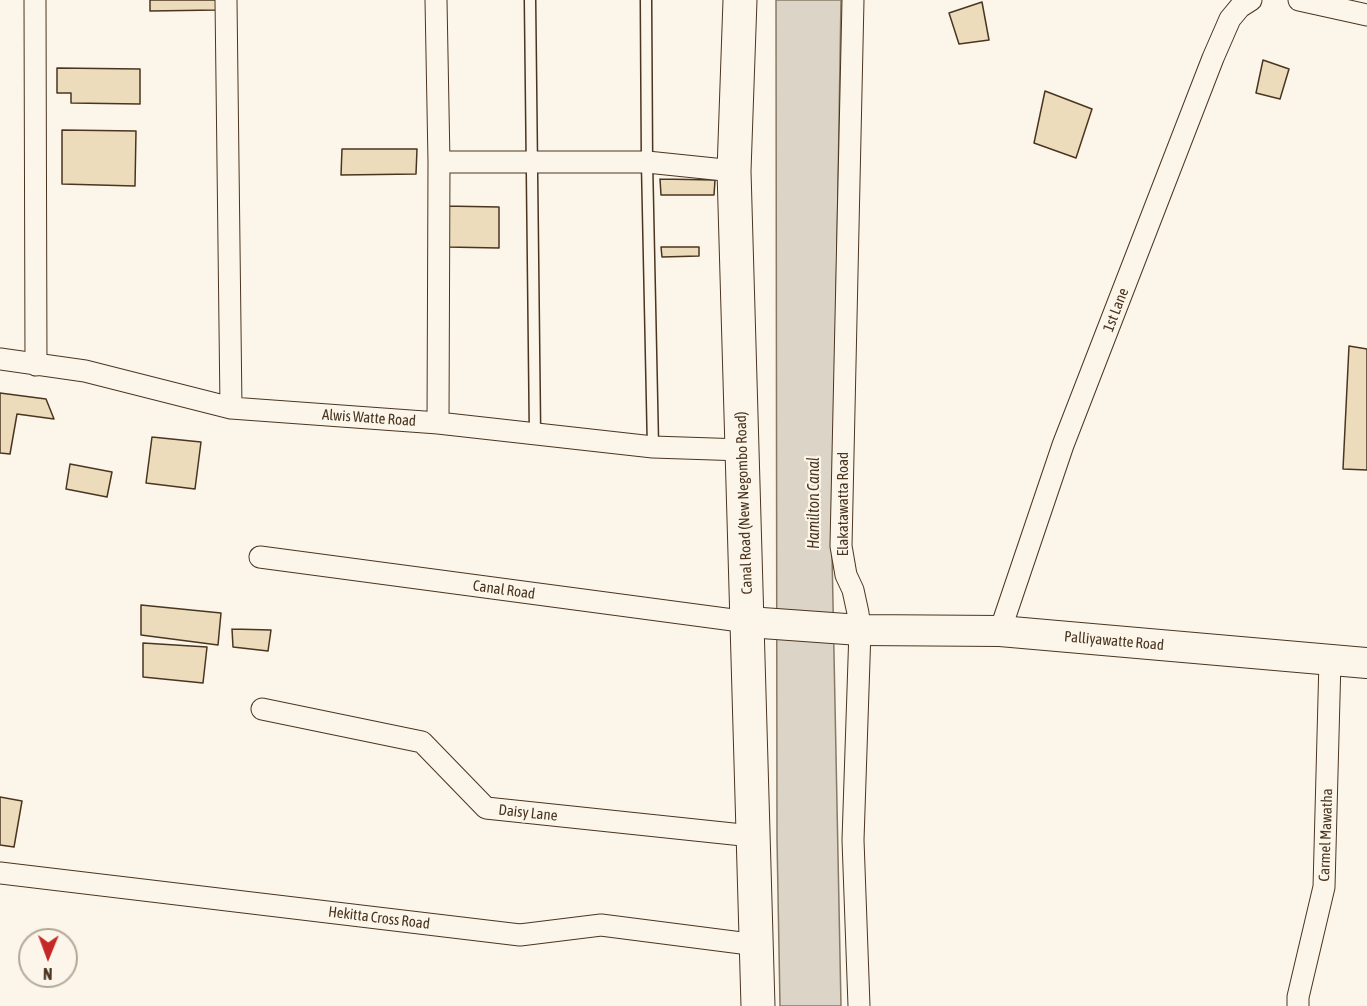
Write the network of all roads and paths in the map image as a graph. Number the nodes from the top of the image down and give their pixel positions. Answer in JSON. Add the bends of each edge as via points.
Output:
{"nodes":[{"id":1,"x":35,"y":0,"type":"edge"},
{"id":2,"x":226,"y":0,"type":"edge"},
{"id":3,"x":436,"y":0,"type":"edge"},
{"id":4,"x":530,"y":0,"type":"edge"},
{"id":5,"x":646,"y":0,"type":"edge"},
{"id":6,"x":740,"y":0,"type":"edge"},
{"id":7,"x":853,"y":0,"type":"edge"},
{"id":8,"x":1251,"y":0,"type":"edge"},
{"id":9,"x":1299,"y":0,"type":"edge"},
{"id":10,"x":1231,"y":10,"type":"edge"},
{"id":11,"x":1367,"y":15,"type":"edge"},
{"id":12,"x":439,"y":162,"type":"junction"},
{"id":13,"x":531,"y":162,"type":"junction"},
{"id":14,"x":647,"y":162,"type":"junction"},
{"id":15,"x":734,"y":171,"type":"junction"},
{"id":16,"x":0,"y":359,"type":"edge"},
{"id":17,"x":36,"y":365,"type":"junction"},
{"id":18,"x":231,"y":408,"type":"junction"},
{"id":19,"x":438,"y":423,"type":"junction"},
{"id":20,"x":535,"y":433,"type":"junction"},
{"id":21,"x":653,"y":447,"type":"junction"},
{"id":22,"x":742,"y":450,"type":"junction"},
{"id":23,"x":260,"y":557,"type":"dead end"},
{"id":24,"x":748,"y":622,"type":"junction"},
{"id":25,"x":860,"y":630,"type":"junction"},
{"id":26,"x":1000,"y":631,"type":"junction"},
{"id":27,"x":1330,"y":660,"type":"junction"},
{"id":28,"x":1367,"y":663,"type":"edge"},
{"id":29,"x":262,"y":709,"type":"dead end"},
{"id":30,"x":752,"y":836,"type":"junction"},
{"id":31,"x":0,"y":873,"type":"edge"},
{"id":32,"x":757,"y":945,"type":"junction"},
{"id":33,"x":758,"y":1006,"type":"edge"},
{"id":34,"x":859,"y":1006,"type":"edge"},
{"id":35,"x":1298,"y":1006,"type":"edge"}],
"edges":[{"from":1,"to":17,"type":"street"},
{"from":2,"to":18,"type":"street"},
{"from":3,"to":12,"type":"street"},
{"from":4,"to":13,"type":"lane"},
{"from":5,"to":14,"type":"lane"},
{"from":6,"to":15,"type":"main road","name":"Canal Road (New Negombo Road)"},
{"from":7,"to":25,"type":"street","name":"Elakatawatta Road","via":[[841,546]]},
{"from":8,"to":10,"type":"street","name":"1st Lane"},
{"from":9,"to":11,"type":"street"},
{"from":10,"to":26,"type":"street","name":"1st Lane","via":[[1063,445]]},
{"from":12,"to":13,"type":"street"},
{"from":12,"to":19,"type":"street"},
{"from":13,"to":14,"type":"street"},
{"from":13,"to":20,"type":"lane"},
{"from":14,"to":15,"type":"street"},
{"from":14,"to":21,"type":"lane"},
{"from":15,"to":22,"type":"main road","name":"Canal Road (New Negombo Road)"},
{"from":16,"to":17,"type":"street","name":"Alwis Watte Road"},
{"from":17,"to":18,"type":"street","name":"Alwis Watte Road","via":[[86,371]]},
{"from":18,"to":19,"type":"street","name":"Alwis Watte Road"},
{"from":19,"to":20,"type":"street","name":"Alwis Watte Road"},
{"from":20,"to":21,"type":"street","name":"Alwis Watte Road"},
{"from":21,"to":22,"type":"street","name":"Alwis Watte Road"},
{"from":22,"to":24,"type":"main road","name":"Canal Road (New Negombo Road)"},
{"from":23,"to":24,"type":"street","name":"Canal Road"},
{"from":24,"to":25,"type":"street","name":"Palliyawatte Road"},
{"from":24,"to":30,"type":"main road","name":"Canal Road (New Negombo Road)"},
{"from":25,"to":26,"type":"street","name":"Palliyawatte Road"},
{"from":25,"to":34,"type":"street","name":"Elakatawatta Road","via":[[853,840]]},
{"from":26,"to":27,"type":"street","name":"Palliyawatte Road"},
{"from":27,"to":28,"type":"street","name":"Palliyawatte Road"},
{"from":27,"to":35,"type":"street","name":"Carmel Mawatha","via":[[1324,887]]},
{"from":29,"to":30,"type":"street","name":"Daisy Lane","via":[[422,742],[486,808]]},
{"from":30,"to":32,"type":"main road","name":"Canal Road (New Negombo Road)"},
{"from":31,"to":32,"type":"street","name":"Hekitta Cross Road","via":[[520,935],[601,924]]},
{"from":32,"to":33,"type":"main road","name":"Canal Road (New Negombo Road)"}]}
